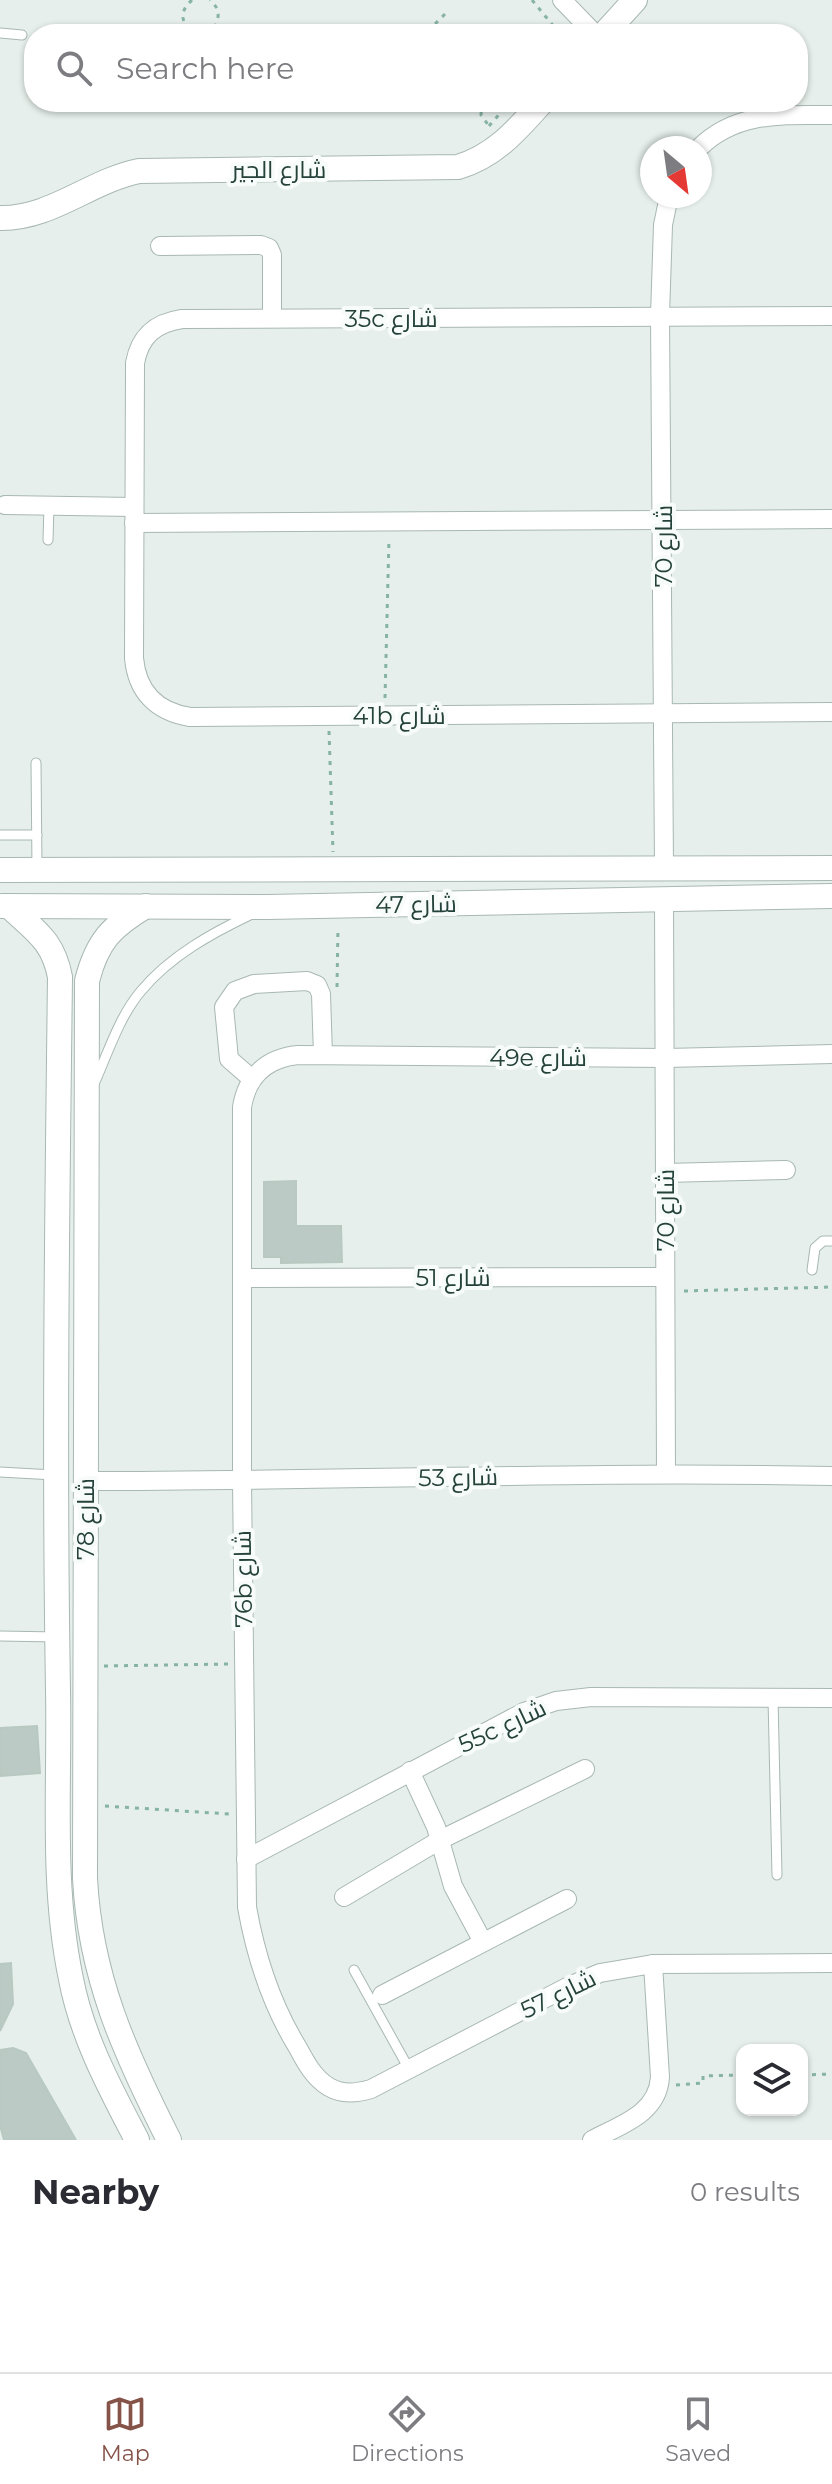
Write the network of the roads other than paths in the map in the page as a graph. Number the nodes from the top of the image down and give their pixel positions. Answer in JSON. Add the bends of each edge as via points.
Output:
{"nodes":[{"id":1,"x":562,"y":0,"type":"edge"},
{"id":2,"x":635,"y":0,"type":"edge"},
{"id":3,"x":585,"y":24,"type":"edge"},
{"id":4,"x":613,"y":24,"type":"edge"},
{"id":5,"x":0,"y":33,"type":"edge"},
{"id":6,"x":22,"y":35,"type":"dead end"},
{"id":7,"x":532,"y":112,"type":"edge"},
{"id":8,"x":832,"y":115,"type":"edge"},
{"id":9,"x":712,"y":139,"type":"edge"},
{"id":10,"x":667,"y":208,"type":"edge"},
{"id":11,"x":0,"y":218,"type":"edge"},
{"id":12,"x":160,"y":246,"type":"dead end"},
{"id":13,"x":660,"y":316,"type":"junction"},
{"id":14,"x":832,"y":316,"type":"edge"},
{"id":15,"x":272,"y":318,"type":"junction"},
{"id":16,"x":5,"y":505,"type":"dead end"},
{"id":17,"x":49,"y":506,"type":"junction"},
{"id":18,"x":134,"y":515,"type":"junction"},
{"id":19,"x":832,"y":519,"type":"edge"},
{"id":20,"x":663,"y":520,"type":"junction"},
{"id":21,"x":48,"y":540,"type":"dead end"},
{"id":22,"x":832,"y":712,"type":"edge"},
{"id":23,"x":664,"y":713,"type":"junction"},
{"id":24,"x":36,"y":763,"type":"dead end"},
{"id":25,"x":0,"y":835,"type":"edge"},
{"id":26,"x":37,"y":835,"type":"junction"},
{"id":27,"x":664,"y":868,"type":"junction"},
{"id":28,"x":832,"y":868,"type":"edge"},
{"id":29,"x":0,"y":870,"type":"edge"},
{"id":30,"x":37,"y":870,"type":"junction"},
{"id":31,"x":832,"y":896,"type":"edge"},
{"id":32,"x":664,"y":899,"type":"junction"},
{"id":33,"x":5,"y":906,"type":"edge"},
{"id":34,"x":146,"y":906,"type":"junction"},
{"id":35,"x":267,"y":907,"type":"junction"},
{"id":36,"x":832,"y":1054,"type":"edge"},
{"id":37,"x":323,"y":1055,"type":"junction"},
{"id":38,"x":666,"y":1058,"type":"junction"},
{"id":39,"x":252,"y":1079,"type":"junction"},
{"id":40,"x":88,"y":1098,"type":"junction"},
{"id":41,"x":786,"y":1170,"type":"dead end"},
{"id":42,"x":665,"y":1173,"type":"junction"},
{"id":43,"x":832,"y":1241,"type":"edge"},
{"id":44,"x":812,"y":1270,"type":"dead end"},
{"id":45,"x":242,"y":1278,"type":"junction"},
{"id":46,"x":664,"y":1284,"type":"junction"},
{"id":47,"x":0,"y":1472,"type":"edge"},
{"id":48,"x":666,"y":1473,"type":"junction"},
{"id":49,"x":57,"y":1476,"type":"junction"},
{"id":50,"x":832,"y":1476,"type":"edge"},
{"id":51,"x":85,"y":1481,"type":"junction"},
{"id":52,"x":242,"y":1481,"type":"junction"},
{"id":53,"x":57,"y":1522,"type":"junction"},
{"id":54,"x":85,"y":1590,"type":"junction"},
{"id":55,"x":0,"y":1636,"type":"edge"},
{"id":56,"x":57,"y":1637,"type":"junction"},
{"id":57,"x":58,"y":1691,"type":"junction"},
{"id":58,"x":773,"y":1698,"type":"junction"},
{"id":59,"x":832,"y":1698,"type":"edge"},
{"id":60,"x":585,"y":1769,"type":"dead end"},
{"id":61,"x":410,"y":1771,"type":"junction"},
{"id":62,"x":85,"y":1805,"type":"junction"},
{"id":63,"x":440,"y":1840,"type":"junction"},
{"id":64,"x":246,"y":1859,"type":"junction"},
{"id":65,"x":777,"y":1875,"type":"dead end"},
{"id":66,"x":344,"y":1897,"type":"dead end"},
{"id":67,"x":567,"y":1899,"type":"dead end"},
{"id":68,"x":483,"y":1942,"type":"junction"},
{"id":69,"x":832,"y":1963,"type":"edge"},
{"id":70,"x":653,"y":1964,"type":"junction"},
{"id":71,"x":354,"y":1970,"type":"dead end"},
{"id":72,"x":382,"y":1995,"type":"dead end"},
{"id":73,"x":310,"y":2069,"type":"joint"},
{"id":74,"x":409,"y":2069,"type":"junction"},
{"id":75,"x":604,"y":2137,"type":"edge"},
{"id":76,"x":137,"y":2140,"type":"edge"},
{"id":77,"x":169,"y":2140,"type":"edge"}],
"edges":[{"from":1,"to":3,"type":"street"},
{"from":2,"to":4,"type":"street"},
{"from":5,"to":6,"type":"lane"},
{"from":7,"to":11,"type":"street","name":"شارع الجير","via":[[499,147],[458,167],[139,171],[107,179],[51,208]]},
{"from":8,"to":9,"type":"street","via":[[751,118]]},
{"from":10,"to":13,"type":"street","name":"شارع 70"},
{"from":12,"to":15,"type":"street","via":[[269,248]]},
{"from":13,"to":14,"type":"street","name":"35c شارع"},
{"from":13,"to":15,"type":"street","name":"35c شارع"},
{"from":13,"to":20,"type":"street","name":"شارع 70"},
{"from":15,"to":18,"type":"street","name":"35c شارع","via":[[168,321],[144,337],[135,363]]},
{"from":16,"to":17,"type":"street"},
{"from":17,"to":18,"type":"street"},
{"from":17,"to":21,"type":"lane"},
{"from":18,"to":20,"type":"street","via":[[389,522]]},
{"from":18,"to":23,"type":"street","name":"41b شارع","via":[[135,671],[139,683],[166,711],[190,717]]},
{"from":19,"to":20,"type":"street"},
{"from":20,"to":23,"type":"street","name":"شارع 70"},
{"from":22,"to":23,"type":"street","name":"41b شارع"},
{"from":23,"to":27,"type":"street","name":"شارع 70"},
{"from":24,"to":26,"type":"lane"},
{"from":25,"to":26,"type":"lane"},
{"from":26,"to":30,"type":"lane"},
{"from":27,"to":28,"type":"street","name":"شارع 47"},
{"from":27,"to":30,"type":"street","name":"شارع 47"},
{"from":29,"to":30,"type":"street","name":"شارع 47"},
{"from":31,"to":32,"type":"street","name":"شارع 47"},
{"from":32,"to":35,"type":"street","name":"شارع 47"},
{"from":32,"to":38,"type":"street","name":"شارع 70"},
{"from":33,"to":34,"type":"street","name":"شارع 47"},
{"from":33,"to":49,"type":"street","name":"شارع 78","via":[[50,945],[60,977]]},
{"from":34,"to":35,"type":"street","name":"شارع 47"},
{"from":34,"to":40,"type":"street","name":"شارع 78","via":[[104,937],[93,957],[87,981]]},
{"from":35,"to":40,"type":"lane","via":[[176,958],[141,991]]},
{"from":36,"to":38,"type":"street","name":"49e شارع"},
{"from":37,"to":38,"type":"street","name":"49e شارع"},
{"from":37,"to":39,"type":"street","name":"49e شارع","via":[[277,1059]]},
{"from":37,"to":39,"type":"street","via":[[317,985],[247,985],[224,1007],[229,1059]]},
{"from":38,"to":42,"type":"street","name":"شارع 70"},
{"from":39,"to":45,"type":"street","name":"76b شارع","via":[[242,1107]]},
{"from":40,"to":51,"type":"street","name":"شارع 78"},
{"from":41,"to":42,"type":"street"},
{"from":42,"to":46,"type":"street","name":"شارع 70"},
{"from":43,"to":44,"type":"lane","via":[[815,1248]]},
{"from":45,"to":46,"type":"street","name":"شارع 51"},
{"from":45,"to":52,"type":"street","name":"76b شارع"},
{"from":46,"to":48,"type":"street","name":"شارع 70"},
{"from":47,"to":49,"type":"lane"},
{"from":48,"to":50,"type":"street","name":"شارع 53"},
{"from":48,"to":52,"type":"street","name":"شارع 53"},
{"from":49,"to":53,"type":"street","name":"شارع 78"},
{"from":51,"to":52,"type":"street","name":"شارع 53"},
{"from":51,"to":54,"type":"street","name":"شارع 78"},
{"from":52,"to":64,"type":"street","name":"76b شارع"},
{"from":53,"to":54,"type":"street","via":[[67,1540],[71,1588],[77,1593]]},
{"from":53,"to":56,"type":"street","name":"شارع 78"},
{"from":54,"to":62,"type":"street","name":"شارع 78"},
{"from":55,"to":56,"type":"lane"},
{"from":56,"to":57,"type":"street","name":"شارع 78"},
{"from":57,"to":62,"type":"street","via":[[69,1688],[75,1697],[78,1782]]},
{"from":57,"to":76,"type":"street","name":"شارع 78","via":[[60,1887],[69,1969],[94,2055]]},
{"from":58,"to":59,"type":"street","name":"55c شارع"},
{"from":58,"to":61,"type":"street","name":"55c شارع","via":[[556,1701]]},
{"from":58,"to":65,"type":"lane"},
{"from":60,"to":63,"type":"street"},
{"from":61,"to":63,"type":"street"},
{"from":61,"to":64,"type":"street","name":"55c شارع"},
{"from":62,"to":77,"type":"street","name":"شارع 78","via":[[86,1903],[100,1979],[123,2046]]},
{"from":63,"to":66,"type":"street"},
{"from":63,"to":68,"type":"street","via":[[450,1879]]},
{"from":64,"to":73,"type":"street","name":"76b شارع","via":[[247,1907],[259,1964]]},
{"from":67,"to":68,"type":"street"},
{"from":68,"to":72,"type":"street"},
{"from":69,"to":70,"type":"street","name":"شارع 57"},
{"from":70,"to":74,"type":"street","name":"شارع 57","via":[[584,1979]]},
{"from":70,"to":75,"type":"street","via":[[660,2085],[649,2107]]},
{"from":71,"to":74,"type":"lane"},
{"from":73,"to":74,"type":"street","name":"شارع 57","via":[[326,2085],[348,2093],[371,2089]]}]}
